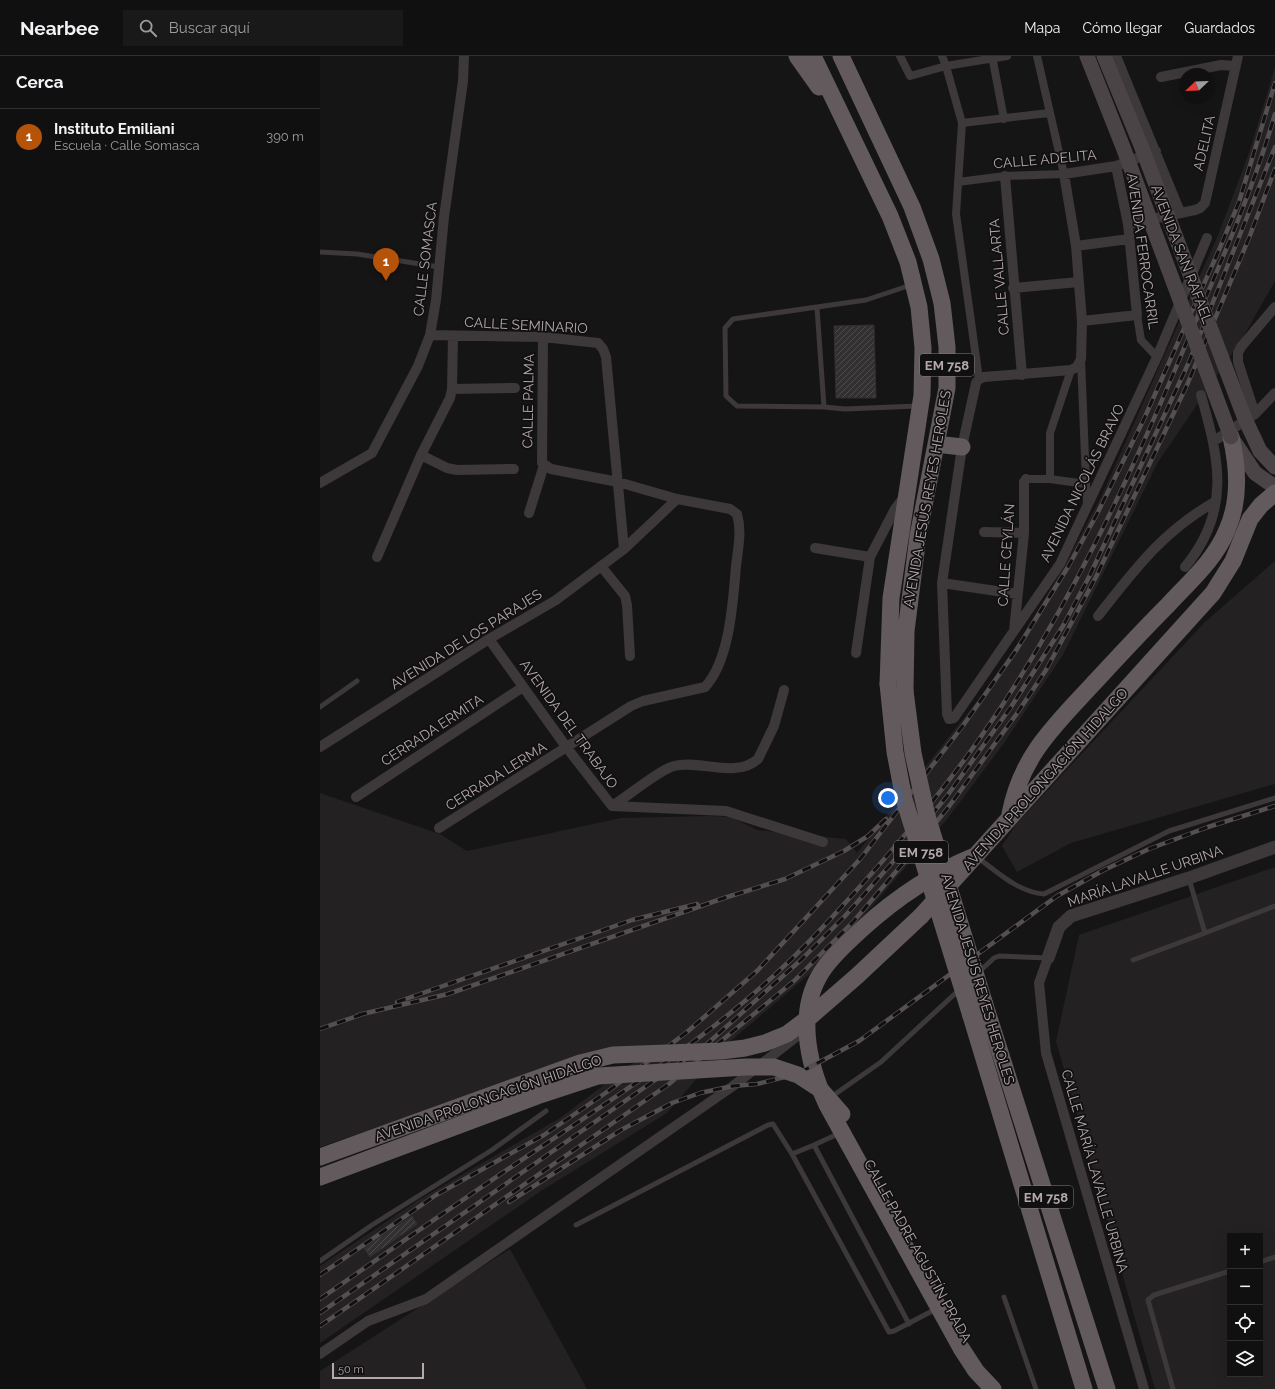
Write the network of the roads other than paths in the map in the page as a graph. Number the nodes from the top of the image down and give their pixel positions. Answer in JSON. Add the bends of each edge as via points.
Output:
{"nodes":[{"id":1,"x":464,"y":56,"type":"edge"},
{"id":2,"x":797,"y":56,"type":"edge"},
{"id":3,"x":813,"y":56,"type":"edge"},
{"id":4,"x":841,"y":56,"type":"edge"},
{"id":5,"x":900,"y":56,"type":"edge"},
{"id":6,"x":942,"y":56,"type":"edge"},
{"id":7,"x":1007,"y":56,"type":"edge"},
{"id":8,"x":1037,"y":56,"type":"edge"},
{"id":9,"x":1087,"y":56,"type":"edge"},
{"id":10,"x":1104,"y":56,"type":"edge"},
{"id":11,"x":1116,"y":56,"type":"edge"},
{"id":12,"x":992,"y":57,"type":"edge"},
{"id":13,"x":1237,"y":61,"type":"edge"},
{"id":14,"x":946,"y":66,"type":"junction"},
{"id":15,"x":1161,"y":77,"type":"dead end"},
{"id":16,"x":1049,"y":113,"type":"junction"},
{"id":17,"x":1004,"y":119,"type":"junction"},
{"id":18,"x":962,"y":123,"type":"junction"},
{"id":19,"x":851,"y":134,"type":"junction"},
{"id":20,"x":1156,"y":150,"type":"junction"},
{"id":21,"x":1116,"y":166,"type":"junction"},
{"id":22,"x":1064,"y":174,"type":"junction"},
{"id":23,"x":1004,"y":176,"type":"junction"},
{"id":24,"x":958,"y":182,"type":"junction"},
{"id":25,"x":1180,"y":212,"type":"junction"},
{"id":26,"x":1128,"y":224,"type":"junction"},
{"id":27,"x":1207,"y":238,"type":"dead end"},
{"id":28,"x":1129,"y":239,"type":"junction"},
{"id":29,"x":1076,"y":246,"type":"junction"},
{"id":30,"x":320,"y":252,"type":"edge"},
{"id":31,"x":439,"y":267,"type":"junction"},
{"id":32,"x":1079,"y":282,"type":"junction"},
{"id":33,"x":913,"y":284,"type":"junction"},
{"id":34,"x":1013,"y":288,"type":"junction"},
{"id":35,"x":1275,"y":307,"type":"edge"},
{"id":36,"x":817,"y":308,"type":"junction"},
{"id":37,"x":1137,"y":315,"type":"junction"},
{"id":38,"x":1082,"y":321,"type":"junction"},
{"id":39,"x":430,"y":335,"type":"junction"},
{"id":40,"x":453,"y":336,"type":"junction"},
{"id":41,"x":543,"y":337,"type":"junction"},
{"id":42,"x":1157,"y":357,"type":"junction"},
{"id":43,"x":1081,"y":359,"type":"junction"},
{"id":44,"x":1071,"y":370,"type":"junction"},
{"id":45,"x":1022,"y":375,"type":"junction"},
{"id":46,"x":979,"y":379,"type":"junction"},
{"id":47,"x":515,"y":388,"type":"dead end"},
{"id":48,"x":452,"y":389,"type":"junction"},
{"id":49,"x":1275,"y":393,"type":"edge"},
{"id":50,"x":1201,"y":395,"type":"dead end"},
{"id":51,"x":920,"y":406,"type":"junction"},
{"id":52,"x":824,"y":407,"type":"junction"},
{"id":53,"x":1255,"y":414,"type":"junction"},
{"id":54,"x":1231,"y":437,"type":"junction"},
{"id":55,"x":1214,"y":441,"type":"junction"},
{"id":56,"x":936,"y":444,"type":"junction"},
{"id":57,"x":962,"y":447,"type":"junction"},
{"id":58,"x":421,"y":455,"type":"junction"},
{"id":59,"x":544,"y":465,"type":"junction"},
{"id":60,"x":1275,"y":468,"type":"edge"},
{"id":61,"x":514,"y":469,"type":"dead end"},
{"id":62,"x":1026,"y":479,"type":"joint"},
{"id":63,"x":1050,"y":479,"type":"junction"},
{"id":64,"x":618,"y":482,"type":"junction"},
{"id":65,"x":320,"y":483,"type":"edge"},
{"id":66,"x":1086,"y":484,"type":"junction"},
{"id":67,"x":1275,"y":487,"type":"edge"},
{"id":68,"x":1275,"y":493,"type":"edge"},
{"id":69,"x":907,"y":494,"type":"junction"},
{"id":70,"x":677,"y":499,"type":"junction"},
{"id":71,"x":1216,"y":501,"type":"junction"},
{"id":72,"x":1087,"y":507,"type":"junction"},
{"id":73,"x":529,"y":513,"type":"dead end"},
{"id":74,"x":984,"y":532,"type":"dead end"},
{"id":75,"x":1024,"y":533,"type":"junction"},
{"id":76,"x":815,"y":548,"type":"dead end"},
{"id":77,"x":624,"y":549,"type":"junction"},
{"id":78,"x":870,"y":557,"type":"junction"},
{"id":79,"x":377,"y":558,"type":"dead end"},
{"id":80,"x":601,"y":566,"type":"junction"},
{"id":81,"x":1185,"y":566,"type":"dead end"},
{"id":82,"x":942,"y":583,"type":"junction"},
{"id":83,"x":1017,"y":594,"type":"junction"},
{"id":84,"x":1098,"y":616,"type":"dead end"},
{"id":85,"x":1014,"y":633,"type":"junction"},
{"id":86,"x":489,"y":639,"type":"junction"},
{"id":87,"x":856,"y":653,"type":"dead end"},
{"id":88,"x":630,"y":656,"type":"dead end"},
{"id":89,"x":357,"y":682,"type":"dead end"},
{"id":90,"x":523,"y":687,"type":"junction"},
{"id":91,"x":784,"y":690,"type":"dead end"},
{"id":92,"x":320,"y":707,"type":"edge"},
{"id":93,"x":320,"y":747,"type":"edge"},
{"id":94,"x":567,"y":748,"type":"junction"},
{"id":95,"x":356,"y":797,"type":"dead end"},
{"id":96,"x":1275,"y":798,"type":"edge"},
{"id":97,"x":612,"y":806,"type":"junction"},
{"id":98,"x":1010,"y":816,"type":"junction"},
{"id":99,"x":439,"y":828,"type":"dead end"},
{"id":100,"x":823,"y":842,"type":"dead end"},
{"id":101,"x":1275,"y":847,"type":"edge"},
{"id":102,"x":975,"y":856,"type":"junction"},
{"id":103,"x":1189,"y":878,"type":"junction"},
{"id":104,"x":1275,"y":906,"type":"edge"},
{"id":105,"x":1205,"y":933,"type":"junction"},
{"id":106,"x":1048,"y":958,"type":"junction"},
{"id":107,"x":1133,"y":960,"type":"dead end"},
{"id":108,"x":971,"y":979,"type":"dead end"},
{"id":109,"x":966,"y":984,"type":"dead end"},
{"id":110,"x":806,"y":1029,"type":"junction"},
{"id":111,"x":825,"y":1101,"type":"junction"},
{"id":112,"x":546,"y":1111,"type":"dead end"},
{"id":113,"x":842,"y":1114,"type":"joint"},
{"id":114,"x":841,"y":1132,"type":"junction"},
{"id":115,"x":814,"y":1145,"type":"junction"},
{"id":116,"x":792,"y":1154,"type":"junction"},
{"id":117,"x":320,"y":1157,"type":"edge"},
{"id":118,"x":320,"y":1177,"type":"edge"},
{"id":119,"x":576,"y":1225,"type":"dead end"},
{"id":120,"x":1275,"y":1257,"type":"edge"},
{"id":121,"x":320,"y":1261,"type":"edge"},
{"id":122,"x":1263,"y":1261,"type":"edge"},
{"id":123,"x":1227,"y":1272,"type":"edge"},
{"id":124,"x":1004,"y":1297,"type":"dead end"},
{"id":125,"x":938,"y":1308,"type":"junction"},
{"id":126,"x":909,"y":1324,"type":"junction"},
{"id":127,"x":320,"y":1354,"type":"edge"},
{"id":128,"x":993,"y":1389,"type":"edge"},
{"id":129,"x":1036,"y":1389,"type":"edge"},
{"id":130,"x":1084,"y":1389,"type":"edge"},
{"id":131,"x":1107,"y":1389,"type":"edge"},
{"id":132,"x":1144,"y":1389,"type":"edge"},
{"id":133,"x":1173,"y":1389,"type":"edge"}],
"edges":[{"from":1,"to":31,"type":"street","name":"CALLE SOMASCA"},
{"from":2,"to":19,"type":"highway"},
{"from":3,"to":19,"type":"highway","name":"AVENIDA JESÚS REYES HEROLES","number":"EM 758"},
{"from":4,"to":56,"type":"highway","name":"AVENIDA JESÚS REYES HEROLES","number":"EM 758","via":[[912,208],[931,259],[942,304],[947,347],[947,388]]},
{"from":5,"to":14,"type":"street","via":[[910,76]]},
{"from":6,"to":14,"type":"street"},
{"from":7,"to":12,"type":"street"},
{"from":8,"to":16,"type":"street"},
{"from":9,"to":54,"type":"main road","name":"AVENIDA SAN RAFAEL","bridge":true},
{"from":10,"to":60,"type":"main road","name":"AVENIDA SAN RAFAEL","bridge":true,"via":[[1142,148],[1245,420],[1260,451]]},
{"from":11,"to":20,"type":"street","name":"AVENIDA SAN RAFAEL"},
{"from":12,"to":14,"type":"street"},
{"from":12,"to":17,"type":"street"},
{"from":13,"to":15,"type":"street"},
{"from":13,"to":25,"type":"street","name":"ADELITA","via":[[1205,203],[1197,209]]},
{"from":14,"to":18,"type":"street"},
{"from":16,"to":17,"type":"street"},
{"from":16,"to":22,"type":"street"},
{"from":17,"to":18,"type":"street"},
{"from":18,"to":24,"type":"street"},
{"from":19,"to":33,"type":"highway","name":"AVENIDA JESÚS REYES HEROLES","number":"EM 758","via":[[890,216],[908,262]]},
{"from":20,"to":21,"type":"street","name":"CALLE ADELITA"},
{"from":20,"to":25,"type":"street","name":"AVENIDA SAN RAFAEL"},
{"from":21,"to":22,"type":"street","name":"CALLE ADELITA"},
{"from":21,"to":26,"type":"street","name":"AVENIDA FERROCARRIL"},
{"from":22,"to":23,"type":"street","name":"CALLE ADELITA"},
{"from":22,"to":29,"type":"street"},
{"from":23,"to":24,"type":"street","name":"CALLE ADELITA"},
{"from":23,"to":34,"type":"street","name":"CALLE VALLARTA"},
{"from":24,"to":46,"type":"street","via":[[956,214]]},
{"from":25,"to":26,"type":"street"},
{"from":26,"to":28,"type":"street","name":"AVENIDA FERROCARRIL"},
{"from":27,"to":42,"type":"street","name":"AVENIDA NICOLÁS BRAVO"},
{"from":28,"to":29,"type":"street"},
{"from":28,"to":37,"type":"street","name":"AVENIDA FERROCARRIL"},
{"from":29,"to":32,"type":"street"},
{"from":30,"to":31,"type":"lane","via":[[357,254]]},
{"from":31,"to":39,"type":"street","name":"CALLE SOMASCA"},
{"from":32,"to":34,"type":"street"},
{"from":32,"to":38,"type":"street"},
{"from":33,"to":36,"type":"lane","via":[[866,300]]},
{"from":33,"to":51,"type":"highway","name":"AVENIDA JESÚS REYES HEROLES","number":"EM 758","via":[[919,308],[923,348]]},
{"from":34,"to":45,"type":"street","name":"CALLE VALLARTA"},
{"from":35,"to":53,"type":"street","via":[[1238,353],[1238,362]]},
{"from":36,"to":52,"type":"lane"},
{"from":36,"to":52,"type":"lane","via":[[733,319],[728,323],[724,328],[726,396],[737,406]]},
{"from":37,"to":38,"type":"street"},
{"from":37,"to":42,"type":"street","name":"AVENIDA FERROCARRIL","via":[[1141,340]]},
{"from":38,"to":43,"type":"street"},
{"from":39,"to":40,"type":"street","name":"CALLE SEMINARIO"},
{"from":39,"to":65,"type":"street","name":"CALLE SOMASCA","via":[[418,366],[372,453]]},
{"from":40,"to":41,"type":"street","name":"CALLE SEMINARIO"},
{"from":40,"to":48,"type":"street"},
{"from":41,"to":59,"type":"street","name":"CALLE PALMA","via":[[541,459]]},
{"from":41,"to":64,"type":"street","name":"CALLE SEMINARIO","via":[[598,343],[603,349],[606,356]]},
{"from":42,"to":72,"type":"street","name":"AVENIDA NICOLÁS BRAVO"},
{"from":43,"to":44,"type":"street"},
{"from":43,"to":66,"type":"street"},
{"from":44,"to":45,"type":"street"},
{"from":44,"to":63,"type":"street","via":[[1050,433]]},
{"from":45,"to":46,"type":"street"},
{"from":46,"to":57,"type":"street"},
{"from":47,"to":48,"type":"street"},
{"from":48,"to":58,"type":"street","via":[[450,398]]},
{"from":49,"to":53,"type":"street"},
{"from":50,"to":55,"type":"street"},
{"from":51,"to":52,"type":"lane","via":[[845,409]]},
{"from":51,"to":69,"type":"highway","name":"AVENIDA JESÚS REYES HEROLES","number":"EM 758"},
{"from":53,"to":55,"type":"street"},
{"from":54,"to":67,"type":"main road","via":[[1256,473]]},
{"from":54,"to":98,"type":"highway","via":[[1236,463],[1236,489],[1228,528],[1209,561],[1040,743],[1024,770]]},
{"from":55,"to":71,"type":"street","via":[[1217,461]]},
{"from":56,"to":57,"type":"highway"},
{"from":56,"to":131,"type":"highway","name":"AVENIDA JESÚS REYES HEROLES","number":"EM 758","bridge":true,"via":[[918,536],[906,631],[905,691],[913,753],[927,816]]},
{"from":57,"to":82,"type":"street"},
{"from":58,"to":61,"type":"street","via":[[457,470]]},
{"from":58,"to":79,"type":"street"},
{"from":59,"to":64,"type":"street","via":[[551,469]]},
{"from":59,"to":73,"type":"street"},
{"from":62,"to":63,"type":"street"},
{"from":62,"to":75,"type":"street","name":"CALLE CEYLÁN"},
{"from":63,"to":66,"type":"street"},
{"from":64,"to":70,"type":"street"},
{"from":64,"to":77,"type":"street","name":"CALLE SEMINARIO"},
{"from":66,"to":72,"type":"street"},
{"from":68,"to":98,"type":"highway","name":"AVENIDA PROLONGACIÓN HIDALGO","via":[[1250,519],[1233,561],[1213,593]]},
{"from":69,"to":78,"type":"street","via":[[895,510]]},
{"from":69,"to":130,"type":"highway","name":"AVENIDA JESÚS REYES HEROLES","number":"EM 758","bridge":true,"via":[[891,598],[888,684],[894,744],[904,799]]},
{"from":70,"to":77,"type":"street"},
{"from":70,"to":94,"type":"street","name":"CERRADA LERMA","via":[[730,509],[738,514],[740,530],[731,622],[710,681],[705,687],[696,690],[631,706]]},
{"from":71,"to":81,"type":"street","via":[[1208,532],[1200,549]]},
{"from":71,"to":84,"type":"street","via":[[1194,514],[1151,551]]},
{"from":72,"to":85,"type":"street","name":"AVENIDA NICOLÁS BRAVO","via":[[1060,564]]},
{"from":74,"to":75,"type":"street"},
{"from":75,"to":83,"type":"street","name":"CALLE CEYLÁN"},
{"from":76,"to":78,"type":"street"},
{"from":77,"to":80,"type":"street","name":"AVENIDA DE LOS PARAJES"},
{"from":78,"to":87,"type":"street"},
{"from":80,"to":86,"type":"street","name":"AVENIDA DE LOS PARAJES","via":[[556,600]]},
{"from":80,"to":88,"type":"street","via":[[625,596]]},
{"from":82,"to":83,"type":"street"},
{"from":82,"to":85,"type":"street","name":"AVENIDA NICOLÁS BRAVO","via":[[949,719],[954,718]]},
{"from":83,"to":85,"type":"street","name":"CALLE CEYLÁN"},
{"from":86,"to":90,"type":"street","name":"AVENIDA DEL TRABAJO"},
{"from":86,"to":93,"type":"street","name":"AVENIDA DE LOS PARAJES"},
{"from":89,"to":92,"type":"lane"},
{"from":90,"to":94,"type":"street","name":"AVENIDA DEL TRABAJO"},
{"from":90,"to":95,"type":"street","name":"CERRADA ERMITA"},
{"from":91,"to":97,"type":"street","via":[[774,726],[758,759],[753,763],[726,768],[673,766]]},
{"from":94,"to":97,"type":"street","name":"AVENIDA DEL TRABAJO"},
{"from":94,"to":99,"type":"street","name":"CERRADA LERMA"},
{"from":96,"to":102,"type":"lane","via":[[1169,831],[1044,894],[1034,894],[1016,885]]},
{"from":97,"to":100,"type":"street","name":"AVENIDA DEL TRABAJO","via":[[726,811]]},
{"from":98,"to":102,"type":"highway","name":"AVENIDA PROLONGACIÓN HIDALGO"},
{"from":101,"to":103,"type":"street","name":"MARÍA LAVALLE URBINA"},
{"from":102,"to":110,"type":"highway","via":[[910,889],[838,950],[824,968],[813,989]]},
{"from":102,"to":117,"type":"highway","name":"AVENIDA PROLONGACIÓN HIDALGO","bridge":true,"via":[[921,916],[812,1016],[787,1034],[765,1043],[721,1051],[598,1058]]},
{"from":103,"to":105,"type":"lane"},
{"from":103,"to":106,"type":"street","name":"MARÍA LAVALLE URBINA","via":[[1071,916],[1059,927]]},
{"from":104,"to":105,"type":"lane"},
{"from":105,"to":107,"type":"lane"},
{"from":106,"to":108,"type":"lane","via":[[999,956]]},
{"from":106,"to":132,"type":"street","name":"CALLE MARÍA LAVALLE URBINA","via":[[1039,983],[1046,1053]]},
{"from":109,"to":111,"type":"lane","via":[[881,1062]]},
{"from":110,"to":111,"type":"highway","via":[[813,1070]]},
{"from":110,"to":127,"type":"street","via":[[733,1086],[426,1299],[368,1321]]},
{"from":111,"to":114,"type":"highway"},
{"from":112,"to":121,"type":"lane","via":[[492,1150],[372,1225]]},
{"from":113,"to":118,"type":"highway","name":"AVENIDA PROLONGACIÓN HIDALGO","bridge":true,"via":[[821,1090],[798,1075],[774,1068],[746,1066],[598,1076],[544,1093]]},
{"from":113,"to":128,"type":"highway","name":"CALLE PADRE AGUSTÍN PRADA"},
{"from":114,"to":115,"type":"lane"},
{"from":114,"to":125,"type":"highway"},
{"from":115,"to":116,"type":"lane"},
{"from":115,"to":126,"type":"lane"},
{"from":116,"to":119,"type":"lane","via":[[778,1129],[773,1124],[768,1125]]},
{"from":116,"to":126,"type":"lane","via":[[885,1327],[889,1332]]},
{"from":120,"to":122,"type":"lane"},
{"from":123,"to":133,"type":"lane","via":[[1154,1295],[1148,1300]]},
{"from":124,"to":129,"type":"lane"},
{"from":125,"to":126,"type":"lane"},
{"from":125,"to":128,"type":"highway","via":[[976,1372]]}]}
